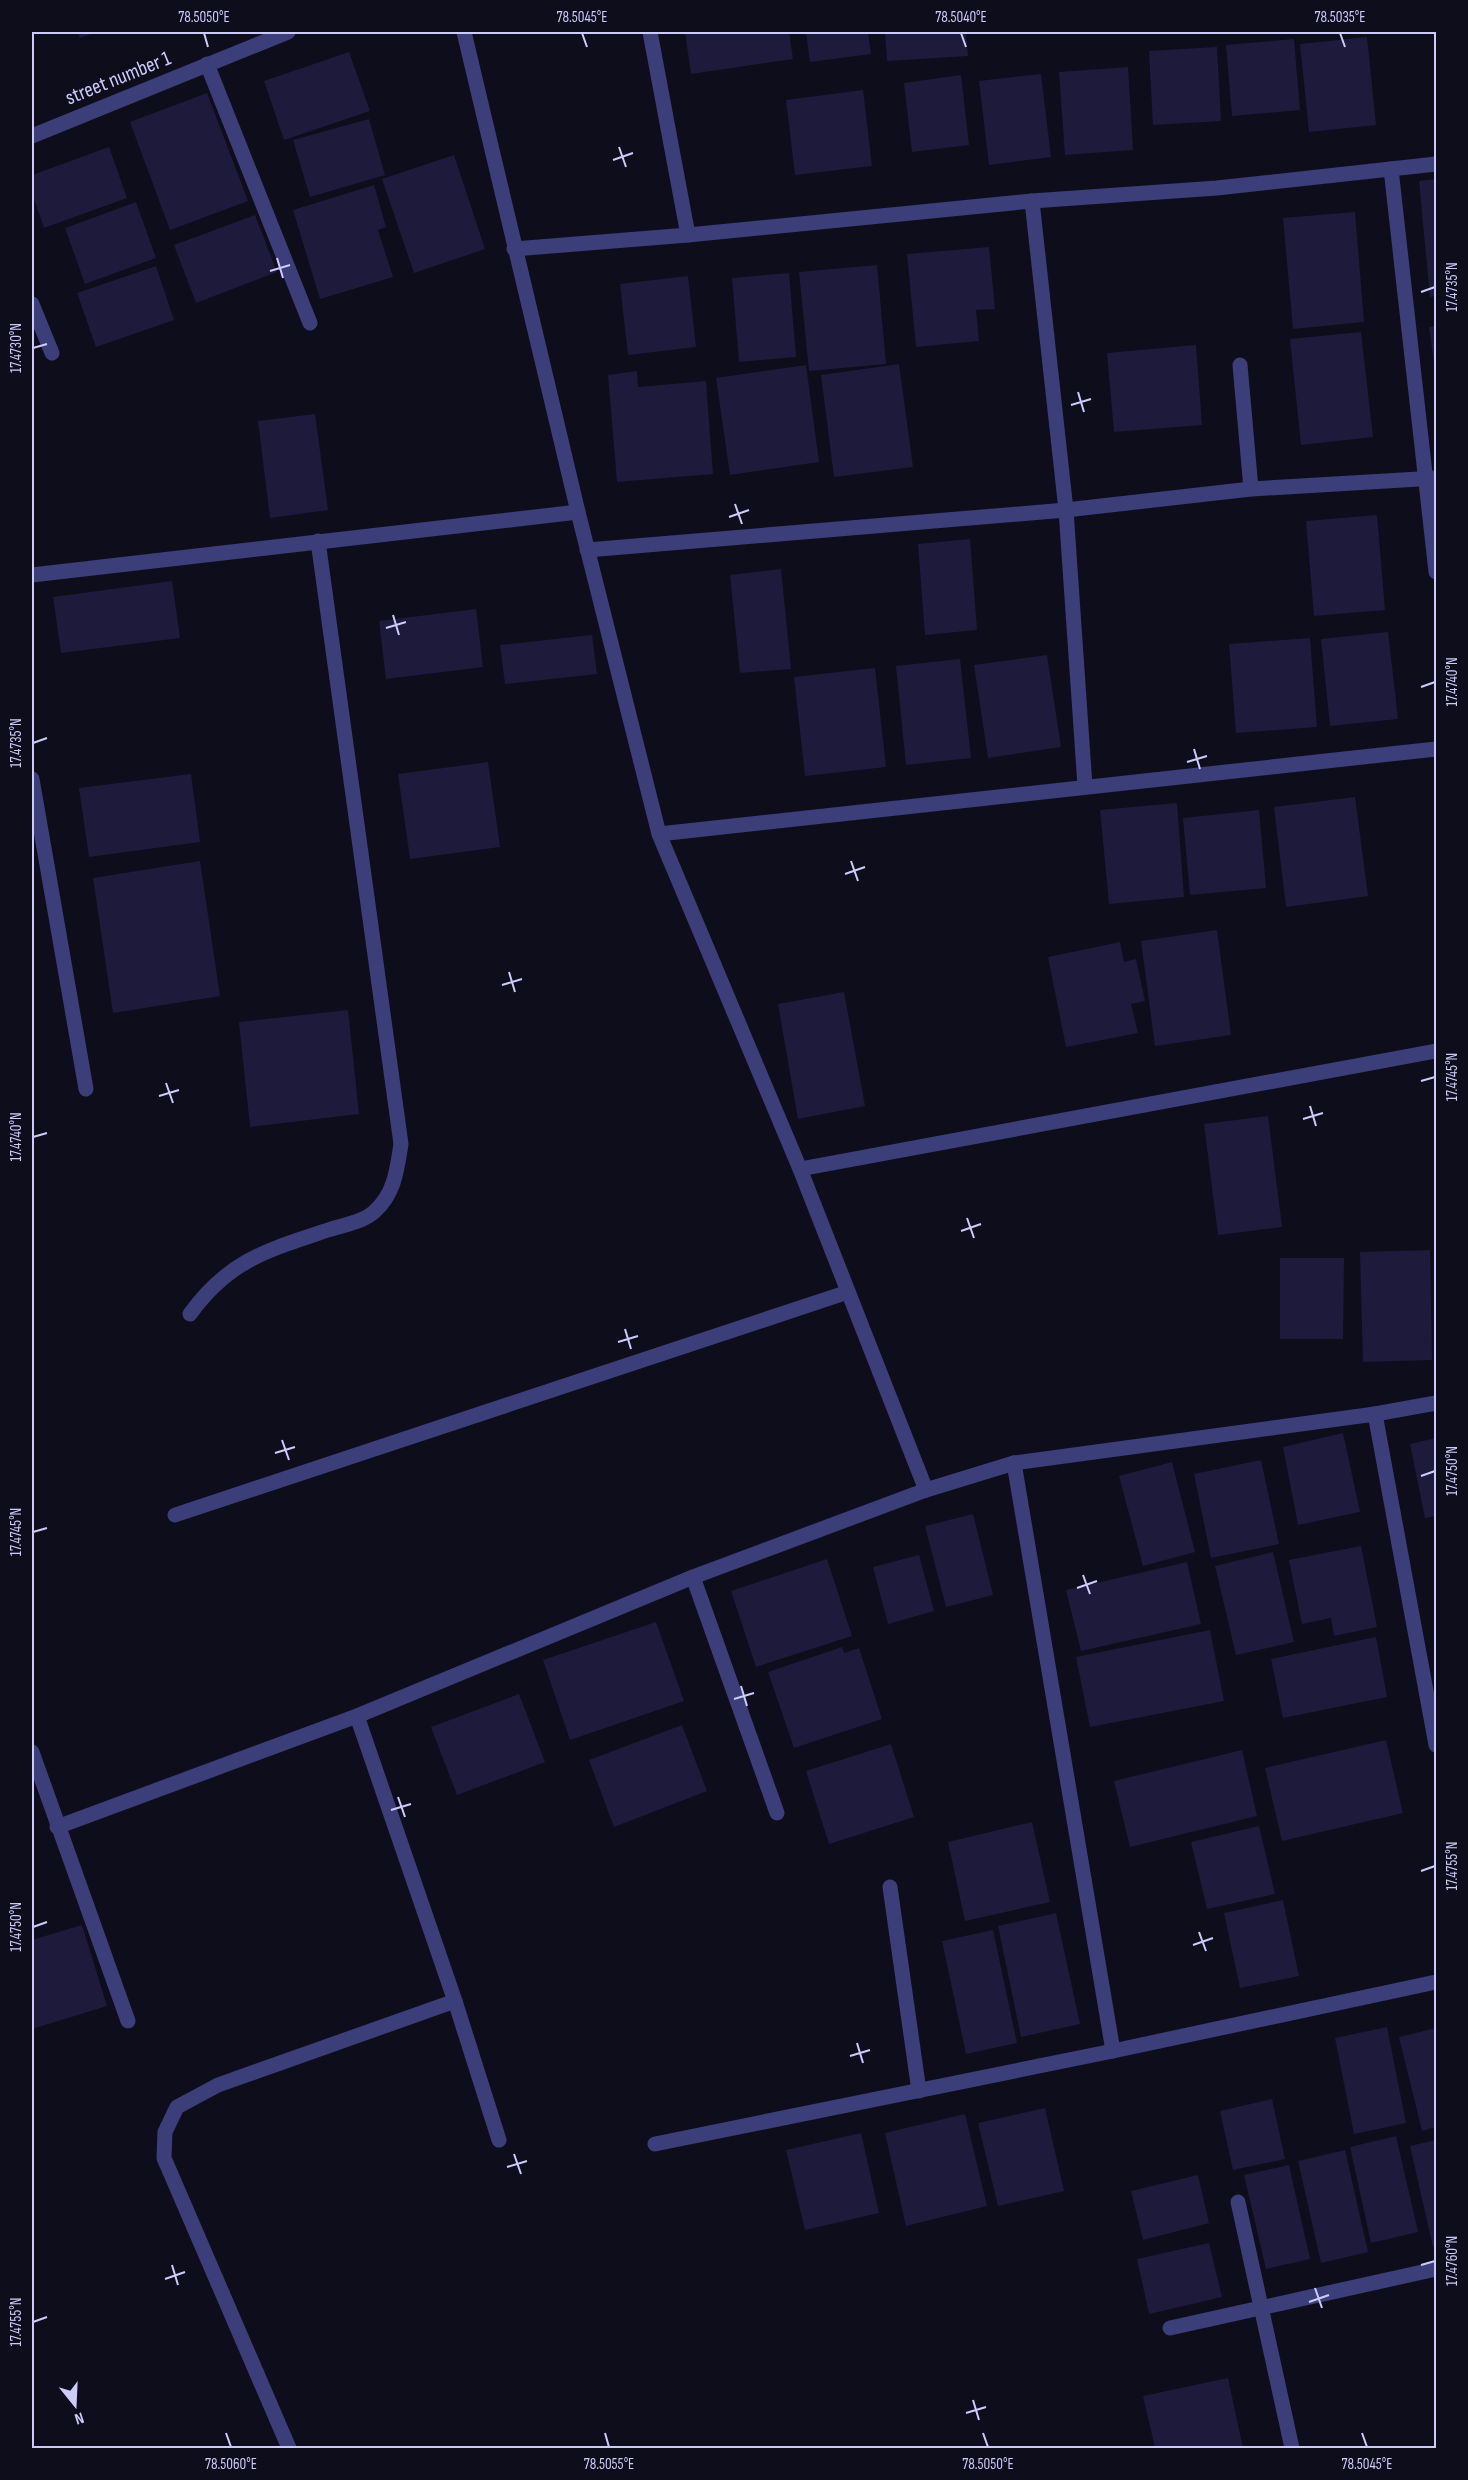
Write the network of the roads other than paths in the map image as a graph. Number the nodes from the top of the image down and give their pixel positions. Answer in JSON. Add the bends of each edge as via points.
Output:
{"nodes":[{"id":1,"x":288,"y":32,"type":"edge"},
{"id":2,"x":464,"y":32,"type":"edge"},
{"id":3,"x":650,"y":32,"type":"edge"},
{"id":4,"x":207,"y":64,"type":"junction"},
{"id":5,"x":32,"y":136,"type":"edge"},
{"id":6,"x":1437,"y":164,"type":"edge"},
{"id":7,"x":1391,"y":169,"type":"junction"},
{"id":8,"x":1032,"y":201,"type":"junction"},
{"id":9,"x":688,"y":236,"type":"junction"},
{"id":10,"x":514,"y":249,"type":"junction"},
{"id":11,"x":32,"y":304,"type":"edge"},
{"id":12,"x":310,"y":323,"type":"dead end"},
{"id":13,"x":52,"y":353,"type":"dead end"},
{"id":14,"x":1240,"y":366,"type":"dead end"},
{"id":15,"x":1432,"y":479,"type":"edge"},
{"id":16,"x":1251,"y":489,"type":"junction"},
{"id":17,"x":1066,"y":510,"type":"junction"},
{"id":18,"x":578,"y":512,"type":"junction"},
{"id":19,"x":318,"y":541,"type":"junction"},
{"id":20,"x":587,"y":550,"type":"junction"},
{"id":21,"x":1437,"y":572,"type":"edge"},
{"id":22,"x":32,"y":575,"type":"edge"},
{"id":23,"x":1437,"y":749,"type":"edge"},
{"id":24,"x":32,"y":779,"type":"edge"},
{"id":25,"x":1084,"y":786,"type":"junction"},
{"id":26,"x":659,"y":834,"type":"junction"},
{"id":27,"x":1437,"y":1051,"type":"edge"},
{"id":28,"x":86,"y":1089,"type":"dead end"},
{"id":29,"x":800,"y":1168,"type":"junction"},
{"id":30,"x":849,"y":1292,"type":"junction"},
{"id":31,"x":190,"y":1314,"type":"dead end"},
{"id":32,"x":1437,"y":1403,"type":"edge"},
{"id":33,"x":1375,"y":1414,"type":"junction"},
{"id":34,"x":1014,"y":1463,"type":"junction"},
{"id":35,"x":926,"y":1490,"type":"junction"},
{"id":36,"x":174,"y":1515,"type":"dead end"},
{"id":37,"x":693,"y":1577,"type":"junction"},
{"id":38,"x":357,"y":1716,"type":"junction"},
{"id":39,"x":1437,"y":1745,"type":"edge"},
{"id":40,"x":32,"y":1752,"type":"edge"},
{"id":41,"x":777,"y":1813,"type":"dead end"},
{"id":42,"x":57,"y":1827,"type":"junction"},
{"id":43,"x":890,"y":1887,"type":"dead end"},
{"id":44,"x":1437,"y":1982,"type":"edge"},
{"id":45,"x":455,"y":2001,"type":"junction"},
{"id":46,"x":128,"y":2021,"type":"dead end"},
{"id":47,"x":1113,"y":2051,"type":"junction"},
{"id":48,"x":919,"y":2091,"type":"junction"},
{"id":49,"x":499,"y":2140,"type":"dead end"},
{"id":50,"x":655,"y":2144,"type":"dead end"},
{"id":51,"x":1238,"y":2202,"type":"dead end"},
{"id":52,"x":1437,"y":2269,"type":"edge"},
{"id":53,"x":1261,"y":2308,"type":"junction"},
{"id":54,"x":1170,"y":2328,"type":"dead end"},
{"id":55,"x":289,"y":2448,"type":"edge"},
{"id":56,"x":1292,"y":2448,"type":"edge"}],
"edges":[{"from":1,"to":4,"type":"street","name":"street number 1"},
{"from":2,"to":10,"type":"street"},
{"from":3,"to":9,"type":"street"},
{"from":4,"to":5,"type":"street","name":"street number 1"},
{"from":4,"to":12,"type":"street"},
{"from":6,"to":7,"type":"street"},
{"from":7,"to":8,"type":"street","via":[[1217,188]]},
{"from":7,"to":15,"type":"street"},
{"from":8,"to":9,"type":"street"},
{"from":8,"to":17,"type":"street"},
{"from":9,"to":10,"type":"street"},
{"from":10,"to":18,"type":"street"},
{"from":11,"to":13,"type":"street"},
{"from":14,"to":16,"type":"street"},
{"from":15,"to":16,"type":"street"},
{"from":15,"to":21,"type":"street"},
{"from":16,"to":17,"type":"street"},
{"from":17,"to":20,"type":"street"},
{"from":17,"to":25,"type":"street"},
{"from":18,"to":19,"type":"street"},
{"from":18,"to":20,"type":"street"},
{"from":19,"to":22,"type":"street"},
{"from":19,"to":31,"type":"street","via":[[401,1144],[393,1187],[375,1212],[273,1248],[235,1268],[208,1290]]},
{"from":20,"to":26,"type":"street"},
{"from":23,"to":25,"type":"street"},
{"from":24,"to":28,"type":"street"},
{"from":25,"to":26,"type":"street"},
{"from":26,"to":29,"type":"street"},
{"from":27,"to":29,"type":"street"},
{"from":29,"to":30,"type":"street"},
{"from":30,"to":35,"type":"street"},
{"from":30,"to":36,"type":"street"},
{"from":32,"to":33,"type":"street"},
{"from":33,"to":34,"type":"street"},
{"from":33,"to":39,"type":"street"},
{"from":34,"to":35,"type":"street"},
{"from":34,"to":47,"type":"street"},
{"from":35,"to":37,"type":"street"},
{"from":37,"to":38,"type":"street"},
{"from":37,"to":41,"type":"street"},
{"from":38,"to":42,"type":"street"},
{"from":38,"to":45,"type":"street"},
{"from":40,"to":42,"type":"street"},
{"from":42,"to":46,"type":"street"},
{"from":43,"to":48,"type":"street"},
{"from":44,"to":47,"type":"street"},
{"from":45,"to":49,"type":"street"},
{"from":45,"to":55,"type":"street","via":[[218,2085],[177,2107],[165,2132],[164,2158]]},
{"from":47,"to":48,"type":"street"},
{"from":48,"to":50,"type":"street"},
{"from":51,"to":53,"type":"street"},
{"from":52,"to":53,"type":"street"},
{"from":53,"to":54,"type":"street"},
{"from":53,"to":56,"type":"street"}]}
